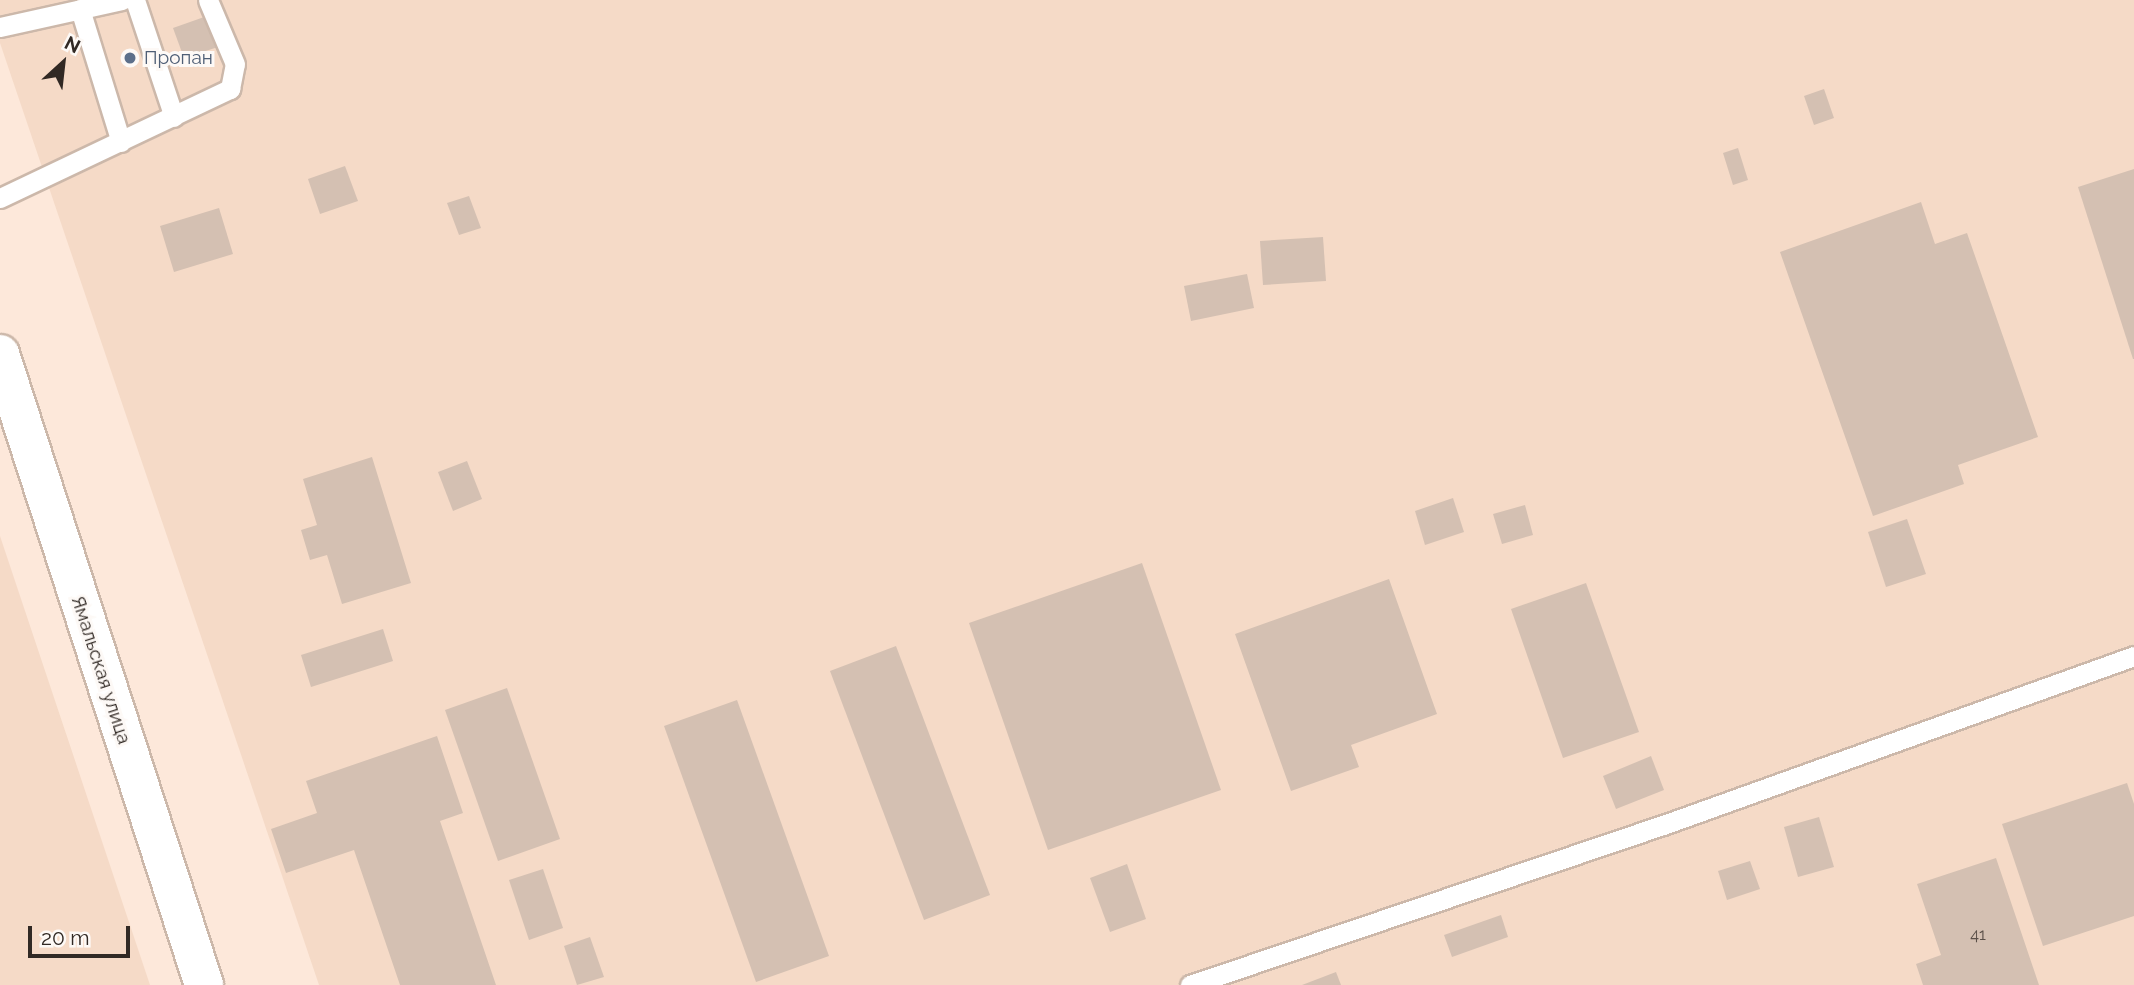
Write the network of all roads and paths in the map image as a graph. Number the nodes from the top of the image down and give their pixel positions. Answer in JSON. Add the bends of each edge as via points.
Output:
{"nodes":[{"id":1,"x":122,"y":0,"type":"edge"},
{"id":2,"x":135,"y":0,"type":"edge"},
{"id":3,"x":208,"y":0,"type":"edge"},
{"id":4,"x":80,"y":9,"type":"junction"},
{"id":5,"x":0,"y":27,"type":"edge"},
{"id":6,"x":174,"y":117,"type":"junction"},
{"id":7,"x":121,"y":142,"type":"junction"},
{"id":8,"x":0,"y":198,"type":"edge"},
{"id":9,"x":0,"y":354,"type":"edge"},
{"id":10,"x":2134,"y":656,"type":"edge"},
{"id":11,"x":204,"y":985,"type":"edge"},
{"id":12,"x":1190,"y":985,"type":"edge"}],
"edges":[{"from":1,"to":4,"type":"lane"},
{"from":2,"to":6,"type":"lane"},
{"from":3,"to":6,"type":"lane","via":[[235,78],[224,94]]},
{"from":4,"to":5,"type":"lane"},
{"from":4,"to":7,"type":"lane"},
{"from":6,"to":7,"type":"lane"},
{"from":7,"to":8,"type":"lane"},
{"from":9,"to":11,"type":"street","name":"Ямальская улица"},
{"from":10,"to":12,"type":"lane"}]}
